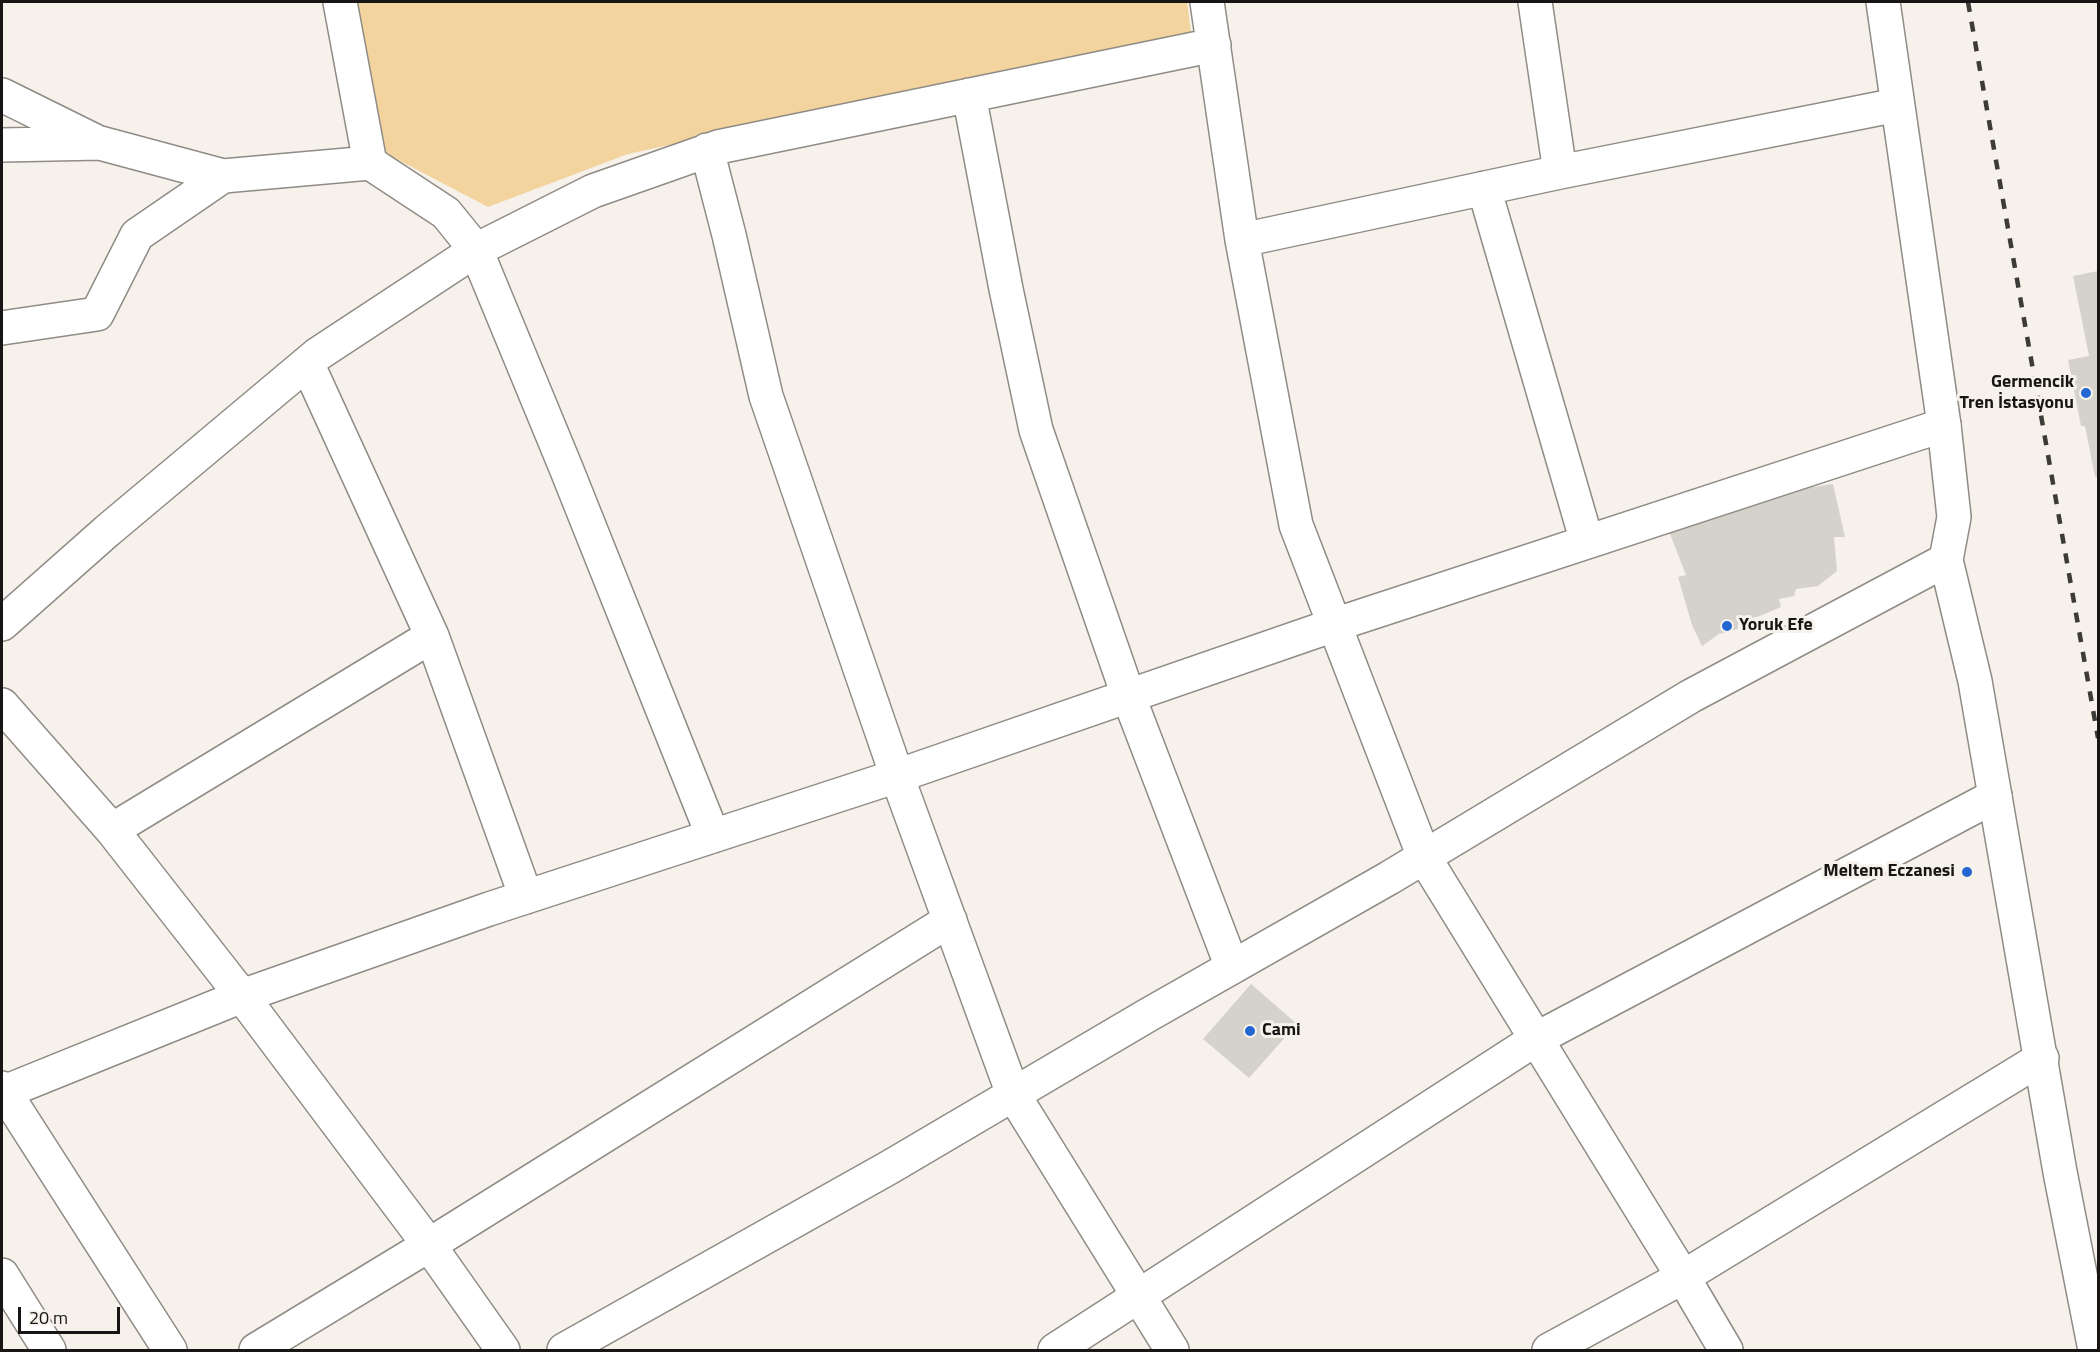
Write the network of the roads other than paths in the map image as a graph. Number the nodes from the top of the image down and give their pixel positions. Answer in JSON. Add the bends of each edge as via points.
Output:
{"nodes":[{"id":1,"x":340,"y":2,"type":"edge"},
{"id":2,"x":1207,"y":2,"type":"edge"},
{"id":3,"x":1535,"y":2,"type":"edge"},
{"id":4,"x":1883,"y":2,"type":"edge"},
{"id":5,"x":1214,"y":45,"type":"junction"},
{"id":6,"x":2,"y":95,"type":"edge"},
{"id":7,"x":969,"y":95,"type":"junction"},
{"id":8,"x":1898,"y":105,"type":"junction"},
{"id":9,"x":100,"y":143,"type":"junction"},
{"id":10,"x":2,"y":145,"type":"edge"},
{"id":11,"x":707,"y":150,"type":"junction"},
{"id":12,"x":370,"y":164,"type":"junction"},
{"id":13,"x":1560,"y":172,"type":"junction"},
{"id":14,"x":223,"y":176,"type":"junction"},
{"id":15,"x":1484,"y":188,"type":"junction"},
{"id":16,"x":1242,"y":240,"type":"junction"},
{"id":17,"x":476,"y":250,"type":"junction"},
{"id":18,"x":2,"y":327,"type":"edge"},
{"id":19,"x":307,"y":363,"type":"junction"},
{"id":20,"x":1944,"y":424,"type":"junction"},
{"id":21,"x":1587,"y":542,"type":"junction"},
{"id":22,"x":1947,"y":560,"type":"junction"},
{"id":23,"x":2,"y":624,"type":"edge"},
{"id":24,"x":1334,"y":625,"type":"junction"},
{"id":25,"x":432,"y":636,"type":"junction"},
{"id":26,"x":1128,"y":695,"type":"junction"},
{"id":27,"x":2,"y":705,"type":"edge"},
{"id":28,"x":897,"y":776,"type":"junction"},
{"id":29,"x":1995,"y":796,"type":"junction"},
{"id":30,"x":112,"y":830,"type":"junction"},
{"id":31,"x":713,"y":836,"type":"junction"},
{"id":32,"x":1424,"y":857,"type":"junction"},
{"id":33,"x":526,"y":897,"type":"junction"},
{"id":34,"x":950,"y":920,"type":"junction"},
{"id":35,"x":1232,"y":967,"type":"junction"},
{"id":36,"x":242,"y":996,"type":"junction"},
{"id":37,"x":1536,"y":1039,"type":"junction"},
{"id":38,"x":2042,"y":1058,"type":"junction"},
{"id":39,"x":2,"y":1091,"type":"edge"},
{"id":40,"x":1013,"y":1094,"type":"junction"},
{"id":41,"x":429,"y":1245,"type":"junction"},
{"id":42,"x":2,"y":1275,"type":"edge"},
{"id":43,"x":1683,"y":1277,"type":"junction"},
{"id":44,"x":1138,"y":1297,"type":"junction"},
{"id":45,"x":50,"y":1350,"type":"edge"},
{"id":46,"x":170,"y":1350,"type":"edge"},
{"id":47,"x":256,"y":1350,"type":"edge"},
{"id":48,"x":503,"y":1350,"type":"edge"},
{"id":49,"x":564,"y":1350,"type":"edge"},
{"id":50,"x":1055,"y":1350,"type":"edge"},
{"id":51,"x":1172,"y":1350,"type":"edge"},
{"id":52,"x":1549,"y":1350,"type":"edge"},
{"id":53,"x":1726,"y":1350,"type":"edge"},
{"id":54,"x":2095,"y":1350,"type":"edge"}],
"edges":[{"from":1,"to":12,"type":"street"},
{"from":2,"to":5,"type":"street"},
{"from":3,"to":13,"type":"street"},
{"from":4,"to":8,"type":"street"},
{"from":5,"to":7,"type":"street"},
{"from":5,"to":16,"type":"street"},
{"from":6,"to":9,"type":"street"},
{"from":7,"to":11,"type":"street"},
{"from":7,"to":26,"type":"street","via":[[1036,430]]},
{"from":8,"to":13,"type":"street"},
{"from":8,"to":20,"type":"street"},
{"from":9,"to":10,"type":"street"},
{"from":9,"to":14,"type":"street"},
{"from":11,"to":17,"type":"street","via":[[592,191]]},
{"from":11,"to":28,"type":"street","via":[[765,396]]},
{"from":12,"to":14,"type":"street"},
{"from":12,"to":17,"type":"street","via":[[446,213]]},
{"from":13,"to":15,"type":"street"},
{"from":14,"to":18,"type":"street","via":[[137,235],[97,314]]},
{"from":15,"to":16,"type":"street"},
{"from":15,"to":21,"type":"street"},
{"from":16,"to":24,"type":"street","via":[[1296,525]]},
{"from":17,"to":19,"type":"street"},
{"from":17,"to":31,"type":"street"},
{"from":19,"to":23,"type":"street"},
{"from":19,"to":25,"type":"street"},
{"from":20,"to":21,"type":"street"},
{"from":20,"to":22,"type":"street","via":[[1954,517]]},
{"from":21,"to":24,"type":"street"},
{"from":22,"to":29,"type":"street","via":[[1975,681]]},
{"from":22,"to":32,"type":"street","via":[[1691,696]]},
{"from":24,"to":26,"type":"street"},
{"from":24,"to":32,"type":"street"},
{"from":25,"to":30,"type":"street"},
{"from":25,"to":33,"type":"street"},
{"from":26,"to":28,"type":"street"},
{"from":26,"to":35,"type":"street"},
{"from":27,"to":30,"type":"street"},
{"from":28,"to":31,"type":"street"},
{"from":28,"to":34,"type":"street"},
{"from":29,"to":37,"type":"street"},
{"from":29,"to":38,"type":"street"},
{"from":30,"to":36,"type":"street"},
{"from":31,"to":33,"type":"street"},
{"from":32,"to":35,"type":"street"},
{"from":32,"to":37,"type":"street"},
{"from":33,"to":36,"type":"street"},
{"from":34,"to":40,"type":"street"},
{"from":34,"to":41,"type":"street"},
{"from":35,"to":40,"type":"street"},
{"from":36,"to":39,"type":"street"},
{"from":36,"to":41,"type":"street"},
{"from":37,"to":43,"type":"street"},
{"from":37,"to":44,"type":"street"},
{"from":38,"to":43,"type":"street"},
{"from":38,"to":54,"type":"street"},
{"from":39,"to":46,"type":"street"},
{"from":40,"to":44,"type":"street"},
{"from":40,"to":49,"type":"street"},
{"from":41,"to":47,"type":"street"},
{"from":41,"to":48,"type":"street"},
{"from":42,"to":45,"type":"street"},
{"from":43,"to":52,"type":"street"},
{"from":43,"to":53,"type":"street"},
{"from":44,"to":50,"type":"street"},
{"from":44,"to":51,"type":"street"}]}
